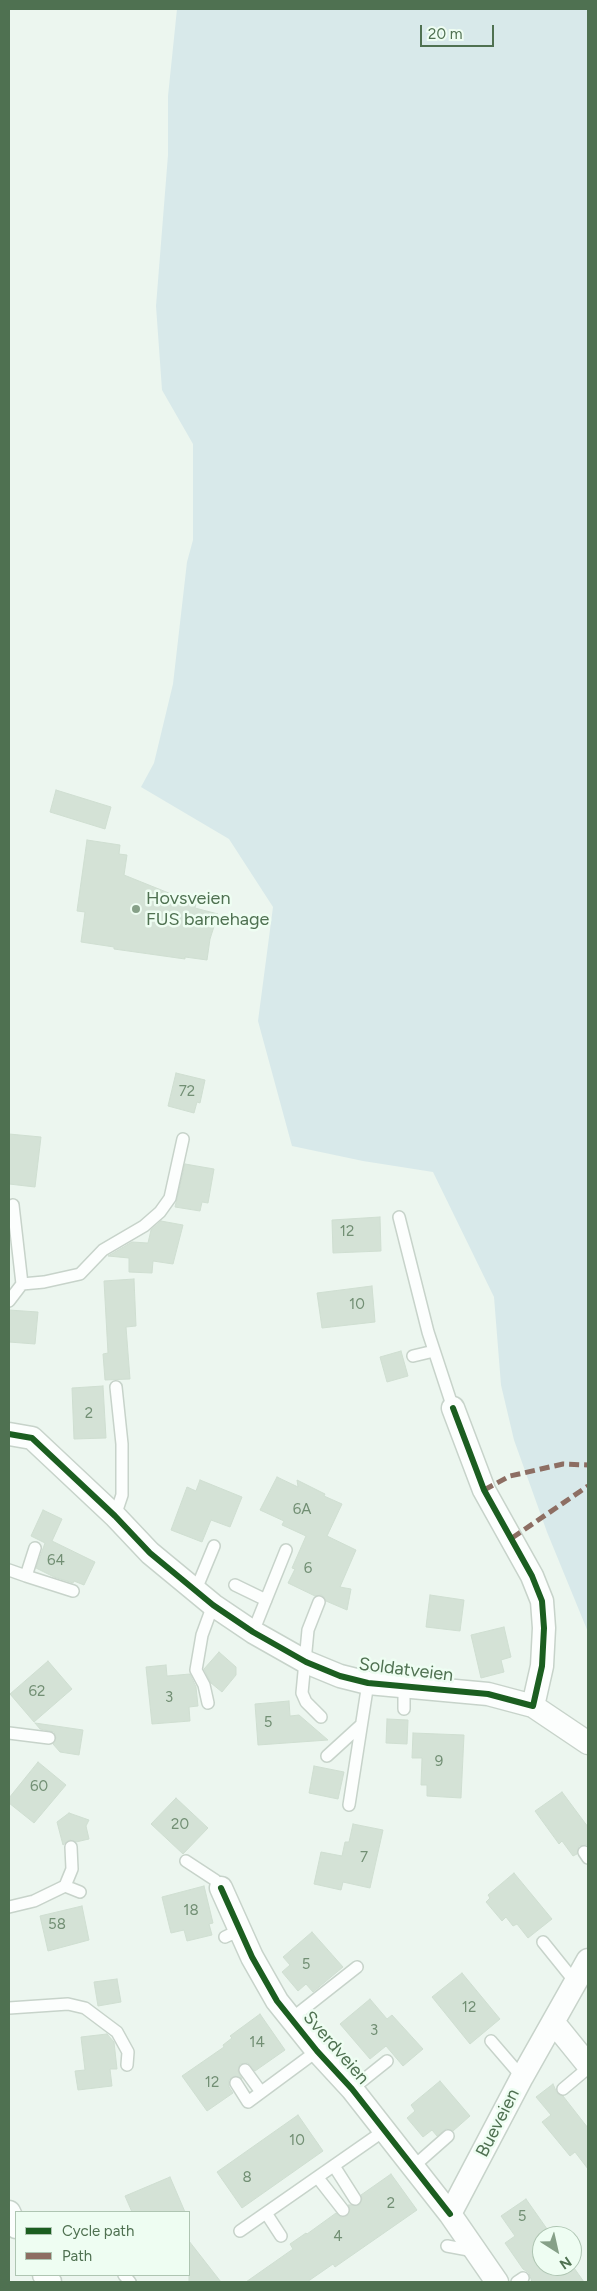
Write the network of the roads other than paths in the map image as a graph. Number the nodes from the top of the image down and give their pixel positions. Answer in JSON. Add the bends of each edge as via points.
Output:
{"nodes":[{"id":1,"x":183,"y":1139,"type":"dead end"},
{"id":2,"x":13,"y":1204,"type":"dead end"},
{"id":3,"x":398,"y":1218,"type":"dead end"},
{"id":4,"x":22,"y":1284,"type":"junction"},
{"id":5,"x":9,"y":1302,"type":"edge"},
{"id":6,"x":434,"y":1351,"type":"junction"},
{"id":7,"x":413,"y":1356,"type":"dead end"},
{"id":8,"x":116,"y":1387,"type":"dead end"},
{"id":9,"x":453,"y":1408,"type":"joint"},
{"id":10,"x":9,"y":1434,"type":"edge"},
{"id":11,"x":115,"y":1516,"type":"junction"},
{"id":12,"x":214,"y":1546,"type":"dead end"},
{"id":13,"x":35,"y":1548,"type":"dead end"},
{"id":14,"x":286,"y":1550,"type":"dead end"},
{"id":15,"x":9,"y":1570,"type":"edge"},
{"id":16,"x":26,"y":1576,"type":"junction"},
{"id":17,"x":234,"y":1585,"type":"dead end"},
{"id":18,"x":73,"y":1590,"type":"dead end"},
{"id":19,"x":195,"y":1592,"type":"junction"},
{"id":20,"x":266,"y":1600,"type":"junction"},
{"id":21,"x":319,"y":1602,"type":"dead end"},
{"id":22,"x":213,"y":1605,"type":"junction"},
{"id":23,"x":253,"y":1632,"type":"junction"},
{"id":24,"x":306,"y":1662,"type":"junction"},
{"id":25,"x":368,"y":1683,"type":"junction"},
{"id":26,"x":404,"y":1686,"type":"junction"},
{"id":27,"x":208,"y":1703,"type":"dead end"},
{"id":28,"x":533,"y":1706,"type":"junction"},
{"id":29,"x":404,"y":1709,"type":"dead end"},
{"id":30,"x":321,"y":1717,"type":"dead end"},
{"id":31,"x":362,"y":1725,"type":"junction"},
{"id":32,"x":9,"y":1733,"type":"edge"},
{"id":33,"x":48,"y":1738,"type":"dead end"},
{"id":34,"x":588,"y":1743,"type":"edge"},
{"id":35,"x":327,"y":1756,"type":"dead end"},
{"id":36,"x":349,"y":1805,"type":"dead end"},
{"id":37,"x":71,"y":1847,"type":"dead end"},
{"id":38,"x":186,"y":1861,"type":"dead end"},
{"id":39,"x":65,"y":1886,"type":"junction"},
{"id":40,"x":221,"y":1888,"type":"joint"},
{"id":41,"x":80,"y":1892,"type":"dead end"},
{"id":42,"x":9,"y":1908,"type":"edge"},
{"id":43,"x":543,"y":1942,"type":"dead end"},
{"id":44,"x":588,"y":1960,"type":"edge"},
{"id":45,"x":357,"y":1967,"type":"dead end"},
{"id":46,"x":576,"y":1983,"type":"junction"},
{"id":47,"x":9,"y":2008,"type":"edge"},
{"id":48,"x":291,"y":2019,"type":"junction"},
{"id":49,"x":554,"y":2023,"type":"junction"},
{"id":50,"x":491,"y":2041,"type":"dead end"},
{"id":51,"x":317,"y":2051,"type":"junction"},
{"id":52,"x":585,"y":2057,"type":"edge"},
{"id":53,"x":387,"y":2061,"type":"dead end"},
{"id":54,"x":127,"y":2065,"type":"dead end"},
{"id":55,"x":245,"y":2070,"type":"dead end"},
{"id":56,"x":522,"y":2077,"type":"junction"},
{"id":57,"x":236,"y":2083,"type":"dead end"},
{"id":58,"x":352,"y":2089,"type":"junction"},
{"id":59,"x":563,"y":2089,"type":"dead end"},
{"id":60,"x":261,"y":2092,"type":"junction"},
{"id":61,"x":385,"y":2130,"type":"junction"},
{"id":62,"x":448,"y":2136,"type":"dead end"},
{"id":63,"x":334,"y":2166,"type":"junction"},
{"id":64,"x":414,"y":2166,"type":"junction"},
{"id":65,"x":318,"y":2178,"type":"junction"},
{"id":66,"x":355,"y":2199,"type":"dead end"},
{"id":67,"x":343,"y":2210,"type":"dead end"},
{"id":68,"x":9,"y":2212,"type":"edge"},
{"id":69,"x":266,"y":2213,"type":"junction"},
{"id":70,"x":450,"y":2214,"type":"junction"},
{"id":71,"x":15,"y":2225,"type":"edge"},
{"id":72,"x":240,"y":2231,"type":"dead end"},
{"id":73,"x":282,"y":2236,"type":"dead end"},
{"id":74,"x":447,"y":2246,"type":"dead end"},
{"id":75,"x":476,"y":2252,"type":"junction"},
{"id":76,"x":497,"y":2282,"type":"edge"}],
"edges":[{"from":1,"to":4,"type":"lane","via":[[170,1198],[160,1212],[144,1226],[103,1250],[80,1274]]},
{"from":2,"to":4,"type":"lane"},
{"from":3,"to":6,"type":"lane"},
{"from":4,"to":5,"type":"lane"},
{"from":6,"to":7,"type":"lane"},
{"from":6,"to":9,"type":"lane"},
{"from":8,"to":11,"type":"lane","via":[[122,1444],[122,1495]]},
{"from":9,"to":28,"type":"street","via":[[484,1490],[528,1568],[542,1601],[542,1666]]},
{"from":10,"to":11,"type":"street","name":"Soldatveien","via":[[32,1438]]},
{"from":11,"to":19,"type":"street","name":"Soldatveien","via":[[150,1553]]},
{"from":12,"to":19,"type":"lane"},
{"from":13,"to":16,"type":"lane"},
{"from":14,"to":20,"type":"lane"},
{"from":15,"to":16,"type":"lane"},
{"from":16,"to":18,"type":"lane"},
{"from":17,"to":20,"type":"lane"},
{"from":19,"to":22,"type":"street","name":"Soldatveien"},
{"from":20,"to":23,"type":"lane"},
{"from":21,"to":24,"type":"lane","via":[[308,1630]]},
{"from":22,"to":23,"type":"street","name":"Soldatveien"},
{"from":22,"to":27,"type":"lane","via":[[202,1635],[196,1670]]},
{"from":23,"to":24,"type":"street","name":"Soldatveien"},
{"from":24,"to":25,"type":"street","name":"Soldatveien"},
{"from":24,"to":30,"type":"lane","via":[[302,1693]]},
{"from":25,"to":26,"type":"street","name":"Soldatveien"},
{"from":25,"to":31,"type":"lane"},
{"from":26,"to":28,"type":"street","name":"Soldatveien","via":[[488,1694]]},
{"from":26,"to":29,"type":"lane"},
{"from":28,"to":34,"type":"street"},
{"from":31,"to":35,"type":"lane"},
{"from":31,"to":36,"type":"lane"},
{"from":32,"to":33,"type":"lane"},
{"from":37,"to":39,"type":"lane","via":[[72,1869]]},
{"from":38,"to":40,"type":"lane","via":[[215,1880]]},
{"from":39,"to":41,"type":"lane"},
{"from":39,"to":42,"type":"lane","via":[[34,1901]]},
{"from":40,"to":48,"type":"street","name":"Sverdveien","via":[[232,1934]]},
{"from":43,"to":46,"type":"lane"},
{"from":44,"to":46,"type":"street","name":"Bueveien"},
{"from":45,"to":48,"type":"lane"},
{"from":46,"to":49,"type":"street","name":"Bueveien"},
{"from":47,"to":54,"type":"lane","via":[[68,2004],[85,2008],[117,2032],[128,2052]]},
{"from":48,"to":51,"type":"street","name":"Sverdveien"},
{"from":49,"to":52,"type":"street"},
{"from":49,"to":56,"type":"street","name":"Bueveien"},
{"from":50,"to":56,"type":"lane"},
{"from":51,"to":58,"type":"street","name":"Sverdveien"},
{"from":51,"to":60,"type":"lane"},
{"from":52,"to":59,"type":"lane"},
{"from":53,"to":58,"type":"lane"},
{"from":55,"to":60,"type":"lane"},
{"from":56,"to":70,"type":"street","name":"Bueveien"},
{"from":57,"to":60,"type":"lane","via":[[248,2102]]},
{"from":58,"to":61,"type":"street","name":"Sverdveien"},
{"from":61,"to":63,"type":"lane"},
{"from":61,"to":64,"type":"street","name":"Sverdveien"},
{"from":62,"to":64,"type":"lane"},
{"from":63,"to":65,"type":"lane"},
{"from":63,"to":66,"type":"lane"},
{"from":64,"to":70,"type":"street","name":"Sverdveien"},
{"from":65,"to":67,"type":"lane"},
{"from":65,"to":69,"type":"lane"},
{"from":68,"to":71,"type":"street"},
{"from":69,"to":72,"type":"lane"},
{"from":69,"to":73,"type":"lane"},
{"from":70,"to":75,"type":"street"},
{"from":74,"to":75,"type":"lane"},
{"from":75,"to":76,"type":"street"}]}
